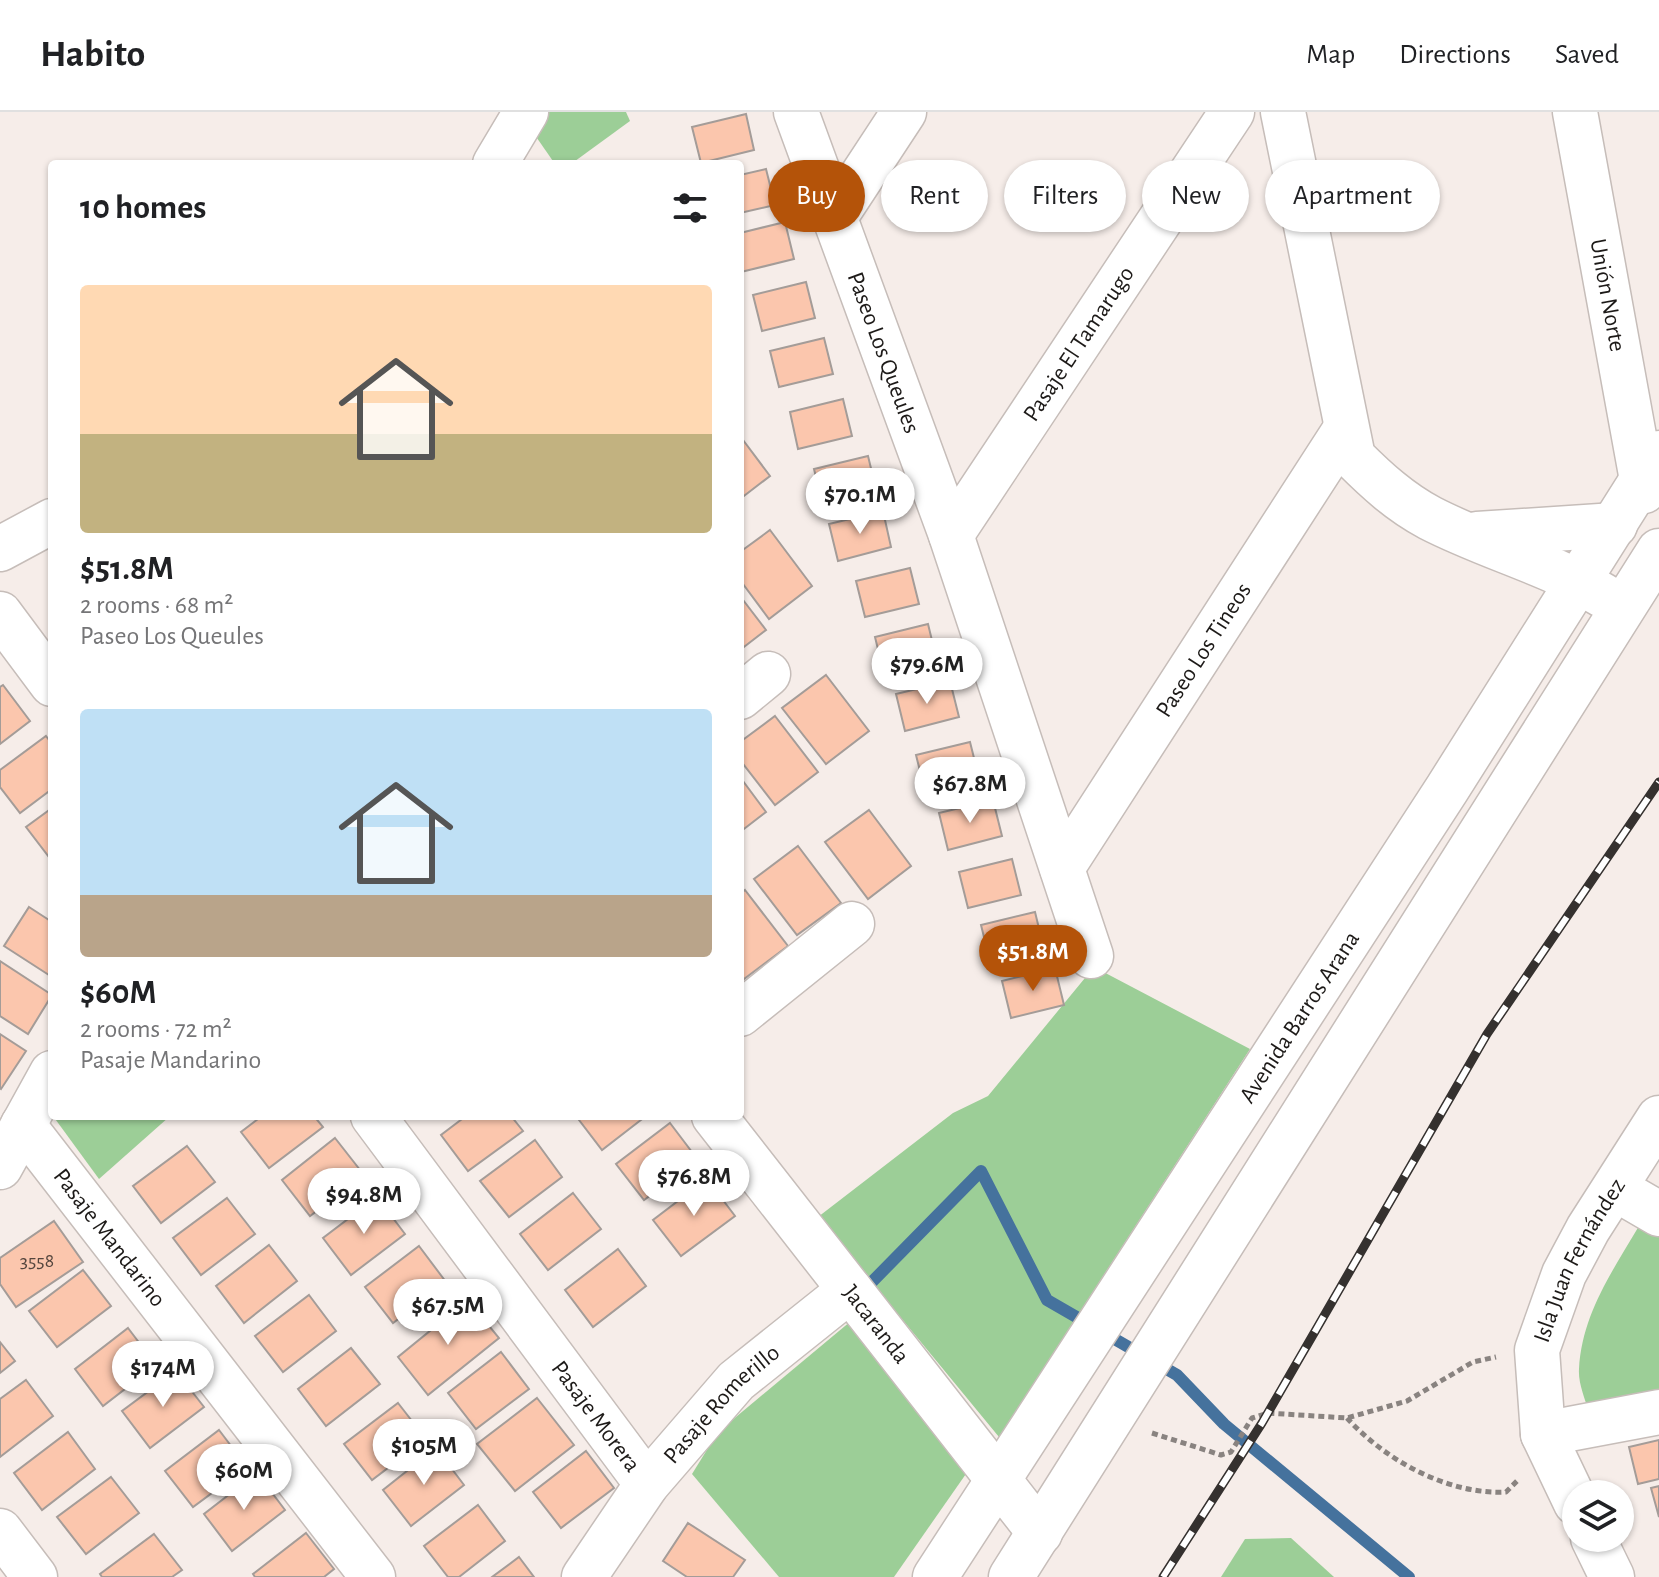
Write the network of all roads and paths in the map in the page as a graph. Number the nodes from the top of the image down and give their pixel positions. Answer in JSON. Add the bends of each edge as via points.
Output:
{"nodes":[{"id":1,"x":526,"y":112,"type":"edge"},
{"id":2,"x":796,"y":112,"type":"edge"},
{"id":3,"x":904,"y":112,"type":"edge"},
{"id":4,"x":1232,"y":112,"type":"edge"},
{"id":5,"x":1283,"y":112,"type":"edge"},
{"id":6,"x":1575,"y":112,"type":"edge"},
{"id":7,"x":497,"y":160,"type":"edge"},
{"id":8,"x":814,"y":160,"type":"edge"},
{"id":9,"x":865,"y":171,"type":"edge"},
{"id":10,"x":840,"y":232,"type":"edge"},
{"id":11,"x":1641,"y":378,"type":"edge"},
{"id":12,"x":1345,"y":430,"type":"junction"},
{"id":13,"x":1654,"y":471,"type":"edge"},
{"id":14,"x":48,"y":523,"type":"edge"},
{"id":15,"x":1615,"y":525,"type":"junction"},
{"id":16,"x":1467,"y":534,"type":"junction"},
{"id":17,"x":951,"y":535,"type":"junction"},
{"id":18,"x":0,"y":549,"type":"edge"},
{"id":19,"x":1641,"y":578,"type":"edge"},
{"id":20,"x":1579,"y":581,"type":"junction"},
{"id":21,"x":0,"y":614,"type":"edge"},
{"id":22,"x":48,"y":679,"type":"edge"},
{"id":23,"x":1062,"y":868,"type":"junction"},
{"id":24,"x":852,"y":924,"type":"dead end"},
{"id":25,"x":1091,"y":956,"type":"dead end"},
{"id":26,"x":744,"y":1011,"type":"edge"},
{"id":27,"x":48,"y":1080,"type":"edge"},
{"id":28,"x":1659,"y":1118,"type":"edge"},
{"id":29,"x":376,"y":1120,"type":"edge"},
{"id":30,"x":717,"y":1120,"type":"edge"},
{"id":31,"x":23,"y":1125,"type":"junction"},
{"id":32,"x":0,"y":1167,"type":"edge"},
{"id":33,"x":1616,"y":1189,"type":"junction"},
{"id":34,"x":1659,"y":1214,"type":"edge"},
{"id":35,"x":850,"y":1290,"type":"junction"},
{"id":36,"x":1537,"y":1350,"type":"junction"},
{"id":37,"x":1659,"y":1412,"type":"edge"},
{"id":38,"x":1347,"y":1418,"type":"junction"},
{"id":39,"x":1112,"y":1421,"type":"junction"},
{"id":40,"x":1543,"y":1434,"type":"junction"},
{"id":41,"x":1565,"y":1480,"type":"edge"},
{"id":42,"x":999,"y":1481,"type":"junction"},
{"id":43,"x":647,"y":1484,"type":"junction"},
{"id":44,"x":0,"y":1531,"type":"edge"},
{"id":45,"x":1040,"y":1533,"type":"junction"},
{"id":46,"x":1600,"y":1552,"type":"edge"},
{"id":47,"x":35,"y":1577,"type":"edge"},
{"id":48,"x":373,"y":1577,"type":"edge"},
{"id":49,"x":584,"y":1577,"type":"edge"},
{"id":50,"x":935,"y":1577,"type":"edge"},
{"id":51,"x":1011,"y":1577,"type":"edge"},
{"id":52,"x":1612,"y":1577,"type":"edge"}],
"edges":[{"from":1,"to":7,"type":"street"},
{"from":2,"to":8,"type":"street","name":"Paseo Los Queules"},
{"from":3,"to":9,"type":"street"},
{"from":4,"to":17,"type":"street","name":"Pasaje El Tamarugo"},
{"from":5,"to":12,"type":"street"},
{"from":6,"to":11,"type":"street","name":"Unión Norte"},
{"from":10,"to":17,"type":"street","name":"Paseo Los Queules"},
{"from":11,"to":13,"type":"street","name":"Unión Norte"},
{"from":12,"to":16,"type":"street","via":[[1353,457],[1382,486],[1429,518]]},
{"from":12,"to":23,"type":"street","name":"Paseo Los Tineos"},
{"from":13,"to":15,"type":"street","name":"Avenida Barros Arana"},
{"from":13,"to":19,"type":"street","name":"Unión Norte"},
{"from":14,"to":18,"type":"street"},
{"from":15,"to":16,"type":"street"},
{"from":15,"to":20,"type":"street","name":"Avenida Barros Arana"},
{"from":16,"to":20,"type":"street"},
{"from":17,"to":23,"type":"street","name":"Paseo Los Queules"},
{"from":19,"to":20,"type":"street"},
{"from":19,"to":39,"type":"street"},
{"from":20,"to":42,"type":"street","name":"Avenida Barros Arana"},
{"from":21,"to":22,"type":"street"},
{"from":23,"to":25,"type":"street","name":"Paseo Los Queules"},
{"from":24,"to":26,"type":"street"},
{"from":27,"to":31,"type":"street"},
{"from":28,"to":33,"type":"street","name":"Isla Juan Fernández"},
{"from":29,"to":43,"type":"street","name":"Pasaje Morera"},
{"from":30,"to":35,"type":"street","name":"Jacaranda"},
{"from":31,"to":32,"type":"street"},
{"from":31,"to":48,"type":"street","name":"Pasaje Mandarino"},
{"from":33,"to":34,"type":"street"},
{"from":33,"to":36,"type":"street","name":"Isla Juan Fernández","via":[[1564,1274]]},
{"from":35,"to":42,"type":"street","name":"Jacaranda"},
{"from":35,"to":43,"type":"street","name":"Pasaje Romerillo","via":[[736,1381]]},
{"from":36,"to":38,"type":"path","via":[[1473,1362],[1407,1401]]},
{"from":36,"to":40,"type":"street","name":"Isla Juan Fernández"},
{"from":37,"to":40,"type":"street"},
{"from":38,"to":39,"type":"path","via":[[1268,1413],[1252,1418],[1231,1452],[1221,1455]]},
{"from":38,"to":40,"type":"path","via":[[1367,1440],[1433,1479],[1483,1493],[1506,1492],[1522,1476]]},
{"from":39,"to":45,"type":"street"},
{"from":40,"to":41,"type":"street","name":"Isla Juan Fernández"},
{"from":42,"to":45,"type":"street","name":"Jacaranda"},
{"from":42,"to":50,"type":"street","name":"Avenida Barros Arana"},
{"from":43,"to":49,"type":"street","name":"Pasaje Romerillo"},
{"from":44,"to":47,"type":"street"},
{"from":45,"to":51,"type":"street"},
{"from":46,"to":52,"type":"street"}]}
